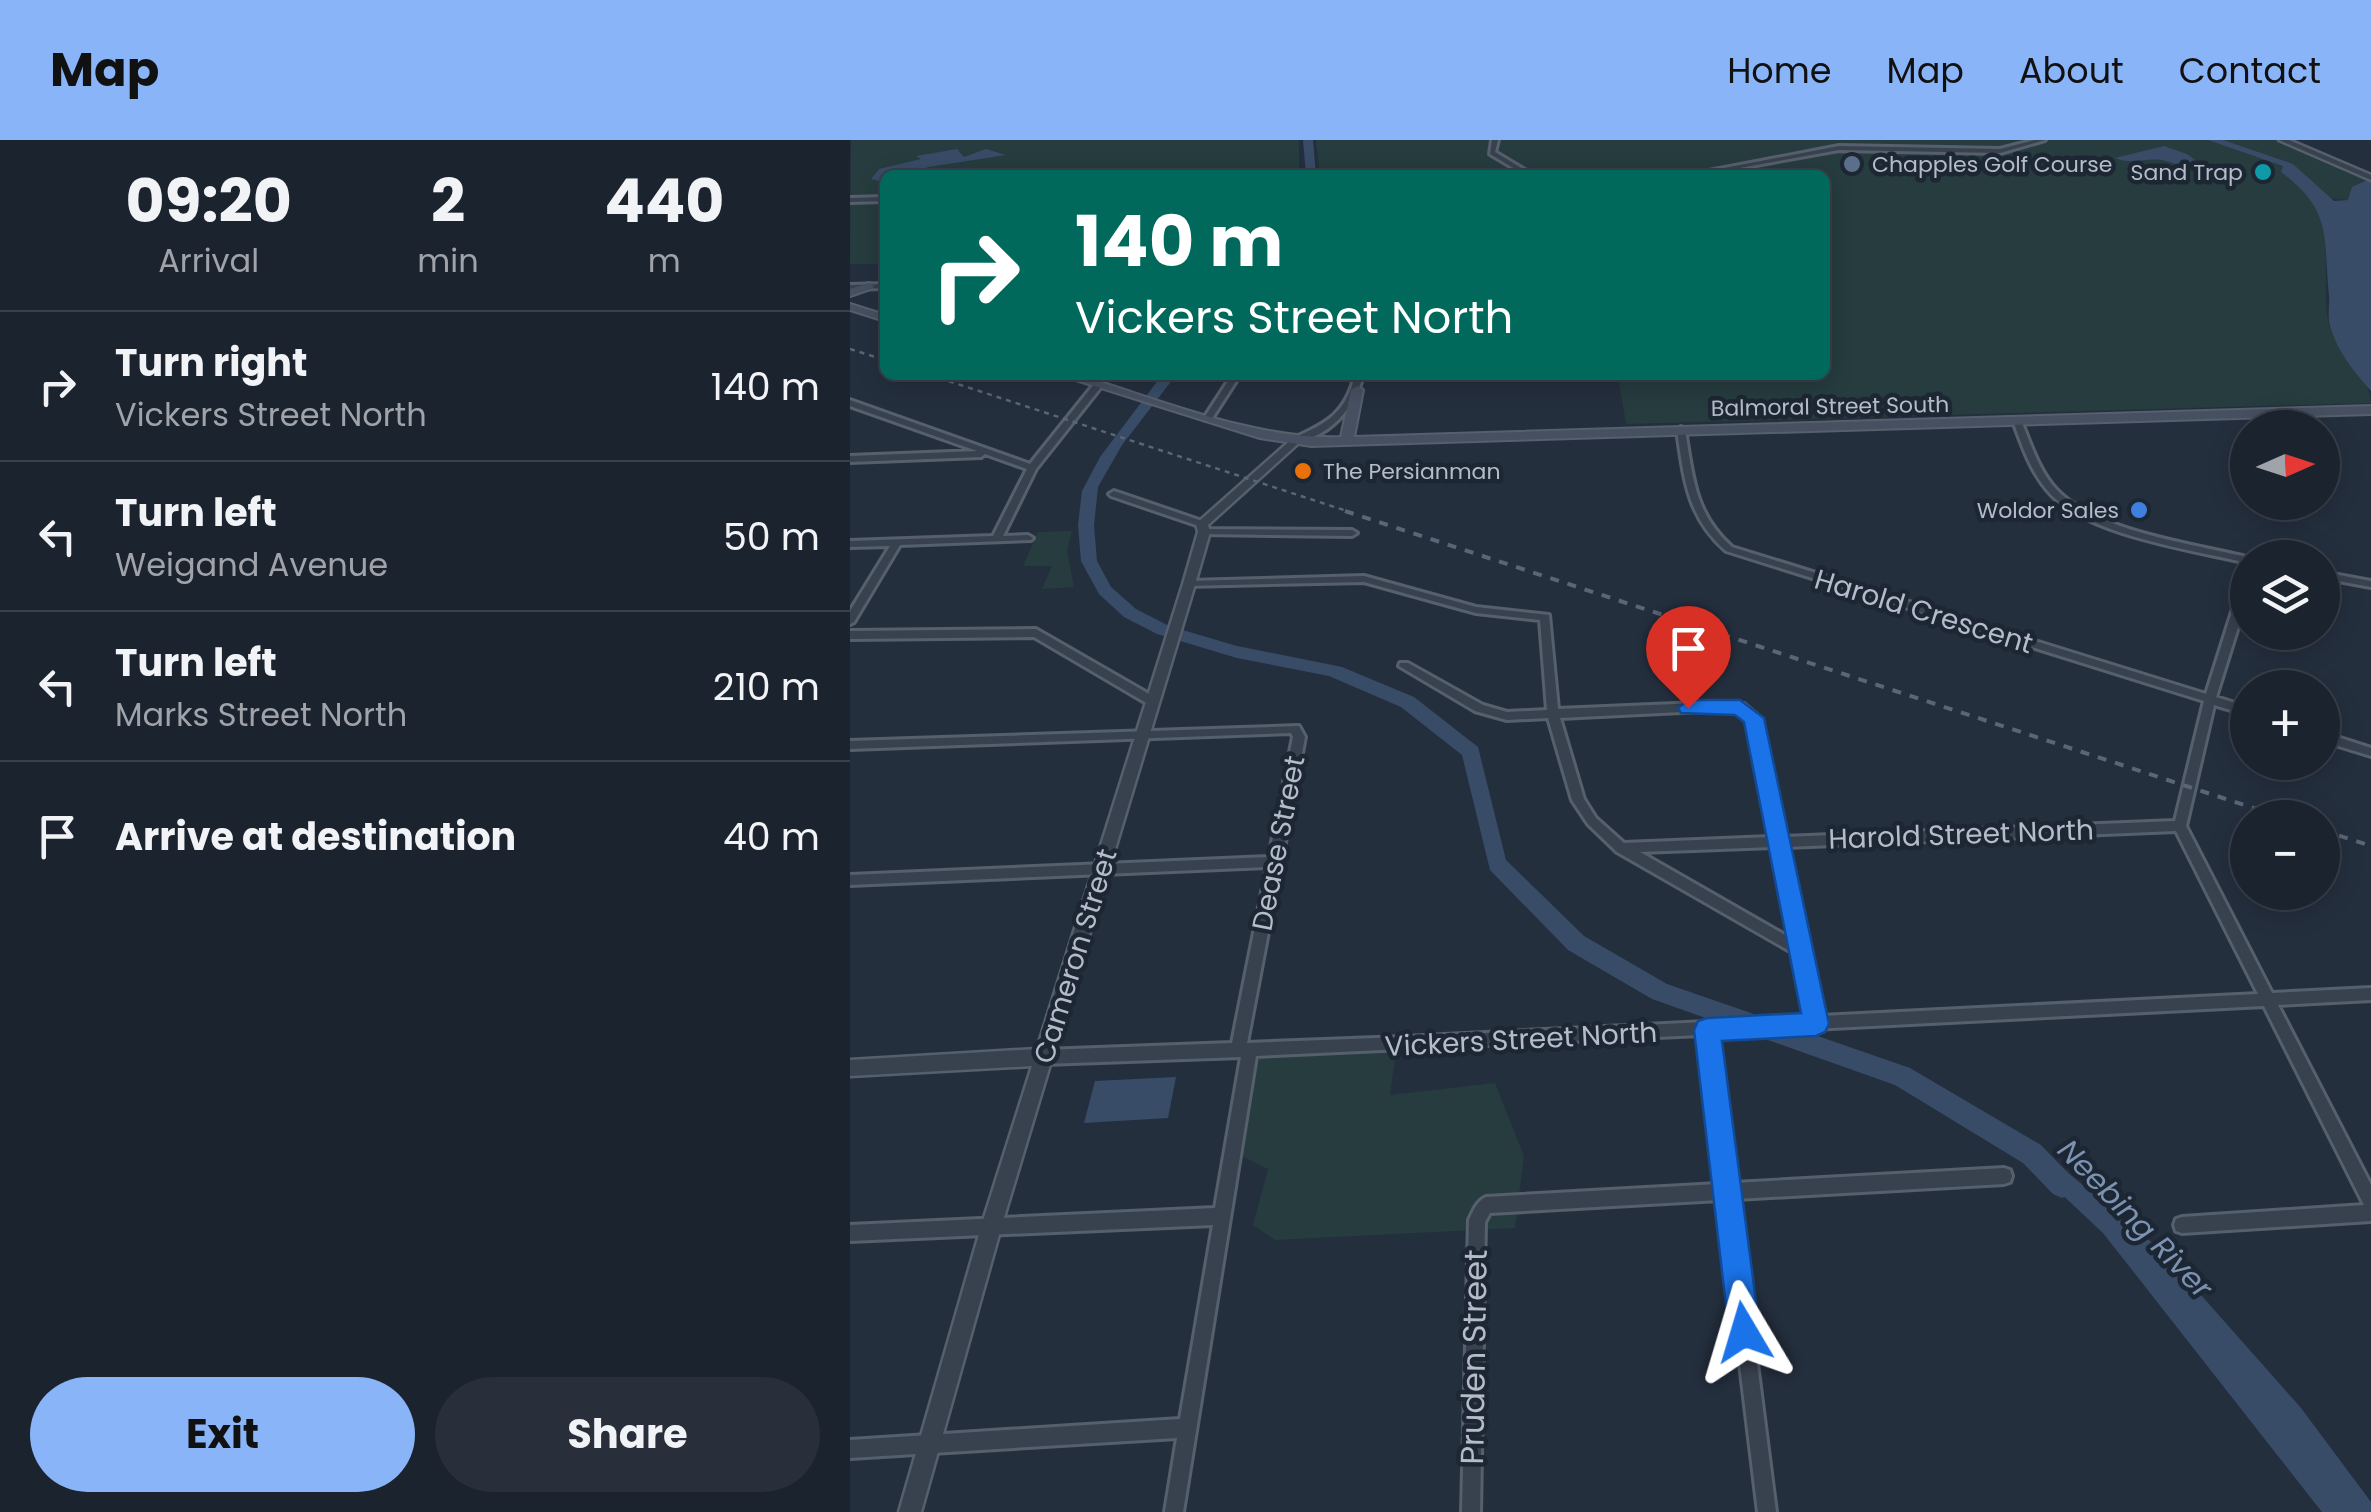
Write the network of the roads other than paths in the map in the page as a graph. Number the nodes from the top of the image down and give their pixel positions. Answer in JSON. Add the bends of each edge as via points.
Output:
{"nodes":[{"id":1,"x":1495,"y":140,"type":"edge"},
{"id":2,"x":2042,"y":140,"type":"edge"},
{"id":3,"x":2283,"y":140,"type":"edge"},
{"id":4,"x":1521,"y":170,"type":"edge"},
{"id":5,"x":1718,"y":170,"type":"edge"},
{"id":6,"x":2367,"y":176,"type":"edge"},
{"id":7,"x":880,"y":199,"type":"edge"},
{"id":8,"x":850,"y":200,"type":"edge"},
{"id":9,"x":869,"y":286,"type":"joint"},
{"id":10,"x":880,"y":286,"type":"edge"},
{"id":11,"x":850,"y":290,"type":"edge"},
{"id":12,"x":850,"y":308,"type":"edge"},
{"id":13,"x":880,"y":317,"type":"edge"},
{"id":14,"x":1082,"y":380,"type":"edge"},
{"id":15,"x":1233,"y":380,"type":"edge"},
{"id":16,"x":1358,"y":380,"type":"edge"},
{"id":17,"x":1098,"y":385,"type":"junction"},
{"id":18,"x":1356,"y":390,"type":"junction"},
{"id":19,"x":850,"y":403,"type":"edge"},
{"id":20,"x":2368,"y":411,"type":"edge"},
{"id":21,"x":1208,"y":418,"type":"junction"},
{"id":22,"x":2016,"y":421,"type":"junction"},
{"id":23,"x":1681,"y":430,"type":"junction"},
{"id":24,"x":1297,"y":440,"type":"junction"},
{"id":25,"x":1347,"y":440,"type":"junction"},
{"id":26,"x":988,"y":454,"type":"junction"},
{"id":27,"x":850,"y":458,"type":"edge"},
{"id":28,"x":1032,"y":468,"type":"junction"},
{"id":29,"x":1114,"y":494,"type":"dead end"},
{"id":30,"x":1203,"y":528,"type":"junction"},
{"id":31,"x":1352,"y":533,"type":"dead end"},
{"id":32,"x":1028,"y":538,"type":"dead end"},
{"id":33,"x":996,"y":540,"type":"junction"},
{"id":34,"x":896,"y":542,"type":"junction"},
{"id":35,"x":850,"y":544,"type":"edge"},
{"id":36,"x":2230,"y":555,"type":"edge"},
{"id":37,"x":2340,"y":578,"type":"edge"},
{"id":38,"x":1189,"y":584,"type":"junction"},
{"id":39,"x":2371,"y":584,"type":"edge"},
{"id":40,"x":850,"y":620,"type":"edge"},
{"id":41,"x":2230,"y":634,"type":"edge"},
{"id":42,"x":850,"y":636,"type":"edge"},
{"id":43,"x":1404,"y":666,"type":"dead end"},
{"id":44,"x":2210,"y":699,"type":"junction"},
{"id":45,"x":1152,"y":701,"type":"junction"},
{"id":46,"x":2230,"y":705,"type":"edge"},
{"id":47,"x":1553,"y":715,"type":"junction"},
{"id":48,"x":1142,"y":734,"type":"junction"},
{"id":49,"x":2340,"y":742,"type":"edge"},
{"id":50,"x":850,"y":745,"type":"edge"},
{"id":51,"x":2371,"y":752,"type":"edge"},
{"id":52,"x":2180,"y":826,"type":"junction"},
{"id":53,"x":1777,"y":842,"type":"junction"},
{"id":54,"x":1621,"y":848,"type":"junction"},
{"id":55,"x":1274,"y":862,"type":"junction"},
{"id":56,"x":1101,"y":869,"type":"junction"},
{"id":57,"x":850,"y":880,"type":"edge"},
{"id":58,"x":1799,"y":950,"type":"junction"},
{"id":59,"x":2371,"y":994,"type":"edge"},
{"id":60,"x":2270,"y":1000,"type":"junction"},
{"id":61,"x":1816,"y":1024,"type":"junction"},
{"id":62,"x":1713,"y":1029,"type":"junction"},
{"id":63,"x":1244,"y":1051,"type":"junction"},
{"id":64,"x":1044,"y":1058,"type":"junction"},
{"id":65,"x":850,"y":1068,"type":"edge"},
{"id":66,"x":2004,"y":1176,"type":"dead end"},
{"id":67,"x":1726,"y":1188,"type":"junction"},
{"id":68,"x":2371,"y":1202,"type":"edge"},
{"id":69,"x":2371,"y":1213,"type":"edge"},
{"id":70,"x":1222,"y":1216,"type":"junction"},
{"id":71,"x":992,"y":1224,"type":"junction"},
{"id":72,"x":2182,"y":1224,"type":"dead end"},
{"id":73,"x":850,"y":1233,"type":"edge"},
{"id":74,"x":1187,"y":1428,"type":"junction"},
{"id":75,"x":931,"y":1444,"type":"junction"},
{"id":76,"x":850,"y":1448,"type":"edge"},
{"id":77,"x":910,"y":1512,"type":"edge"},
{"id":78,"x":1174,"y":1512,"type":"edge"},
{"id":79,"x":1471,"y":1512,"type":"edge"},
{"id":80,"x":1767,"y":1512,"type":"edge"}],
"edges":[{"from":1,"to":4,"type":"street","via":[[1492,153]]},
{"from":2,"to":5,"type":"street","via":[[2000,152],[1839,148]]},
{"from":3,"to":6,"type":"street"},
{"from":7,"to":8,"type":"street"},
{"from":9,"to":10,"type":"street"},
{"from":9,"to":11,"type":"main road"},
{"from":12,"to":13,"type":"main road"},
{"from":14,"to":17,"type":"main road","name":"Balmoral Street South"},
{"from":15,"to":21,"type":"street"},
{"from":16,"to":18,"type":"street"},
{"from":17,"to":21,"type":"main road","name":"Balmoral Street South"},
{"from":17,"to":28,"type":"street"},
{"from":18,"to":24,"type":"street","via":[[1334,423]]},
{"from":18,"to":25,"type":"main road"},
{"from":19,"to":26,"type":"street"},
{"from":20,"to":22,"type":"main road","name":"Balmoral Street South"},
{"from":21,"to":24,"type":"main road","name":"Balmoral Street South"},
{"from":22,"to":23,"type":"main road","name":"Balmoral Street South"},
{"from":22,"to":36,"type":"street","via":[[2044,479],[2080,512]]},
{"from":23,"to":25,"type":"main road","name":"Balmoral Street South"},
{"from":23,"to":44,"type":"street","name":"Harold Crescent","via":[[1694,508],[1728,549]]},
{"from":24,"to":25,"type":"main road","name":"Balmoral Street South"},
{"from":24,"to":30,"type":"street"},
{"from":26,"to":27,"type":"street"},
{"from":26,"to":28,"type":"street"},
{"from":28,"to":33,"type":"street"},
{"from":29,"to":30,"type":"street"},
{"from":30,"to":31,"type":"street"},
{"from":30,"to":38,"type":"street","name":"Cameron Street"},
{"from":32,"to":33,"type":"street"},
{"from":33,"to":34,"type":"street"},
{"from":34,"to":35,"type":"street"},
{"from":34,"to":40,"type":"street"},
{"from":37,"to":39,"type":"street"},
{"from":38,"to":45,"type":"street","name":"Cameron Street"},
{"from":38,"to":47,"type":"street","via":[[1364,578],[1476,610],[1536,613],[1545,618]]},
{"from":41,"to":44,"type":"street"},
{"from":42,"to":45,"type":"street","via":[[1036,634]]},
{"from":43,"to":47,"type":"street","via":[[1496,714]]},
{"from":44,"to":46,"type":"street","name":"Harold Crescent"},
{"from":44,"to":52,"type":"street"},
{"from":45,"to":48,"type":"street","name":"Cameron Street"},
{"from":47,"to":53,"type":"street","via":[[1740,707],[1754,718]]},
{"from":47,"to":54,"type":"street","via":[[1578,800]]},
{"from":48,"to":50,"type":"street"},
{"from":48,"to":55,"type":"street","name":"Dease Street","via":[[1299,732]]},
{"from":48,"to":56,"type":"street","name":"Cameron Street"},
{"from":49,"to":51,"type":"street"},
{"from":52,"to":53,"type":"street","name":"Harold Street North"},
{"from":52,"to":60,"type":"street"},
{"from":53,"to":54,"type":"street","name":"Harold Street North"},
{"from":53,"to":58,"type":"street"},
{"from":54,"to":58,"type":"street"},
{"from":55,"to":56,"type":"street"},
{"from":55,"to":63,"type":"street","name":"Dease Street"},
{"from":56,"to":57,"type":"street"},
{"from":56,"to":64,"type":"street","name":"Cameron Street"},
{"from":58,"to":61,"type":"street"},
{"from":59,"to":60,"type":"street","name":"Vickers Street North"},
{"from":60,"to":61,"type":"street","name":"Vickers Street North"},
{"from":60,"to":68,"type":"street"},
{"from":61,"to":62,"type":"street","name":"Vickers Street North"},
{"from":62,"to":63,"type":"street","name":"Vickers Street North"},
{"from":62,"to":67,"type":"street"},
{"from":63,"to":64,"type":"street","name":"Vickers Street North"},
{"from":63,"to":70,"type":"street","name":"Dease Street"},
{"from":64,"to":65,"type":"street","name":"Vickers Street North"},
{"from":64,"to":71,"type":"street","name":"Cameron Street"},
{"from":66,"to":67,"type":"street"},
{"from":67,"to":79,"type":"street","name":"Pruden Street","via":[[1486,1205],[1478,1220]]},
{"from":67,"to":80,"type":"street"},
{"from":69,"to":72,"type":"street"},
{"from":70,"to":71,"type":"street"},
{"from":70,"to":74,"type":"street","name":"Dease Street"},
{"from":71,"to":73,"type":"street"},
{"from":71,"to":75,"type":"street","name":"Cameron Street"},
{"from":74,"to":75,"type":"street"},
{"from":74,"to":78,"type":"street","name":"Dease Street"},
{"from":75,"to":76,"type":"street"},
{"from":75,"to":77,"type":"street","name":"Cameron Street"}]}
